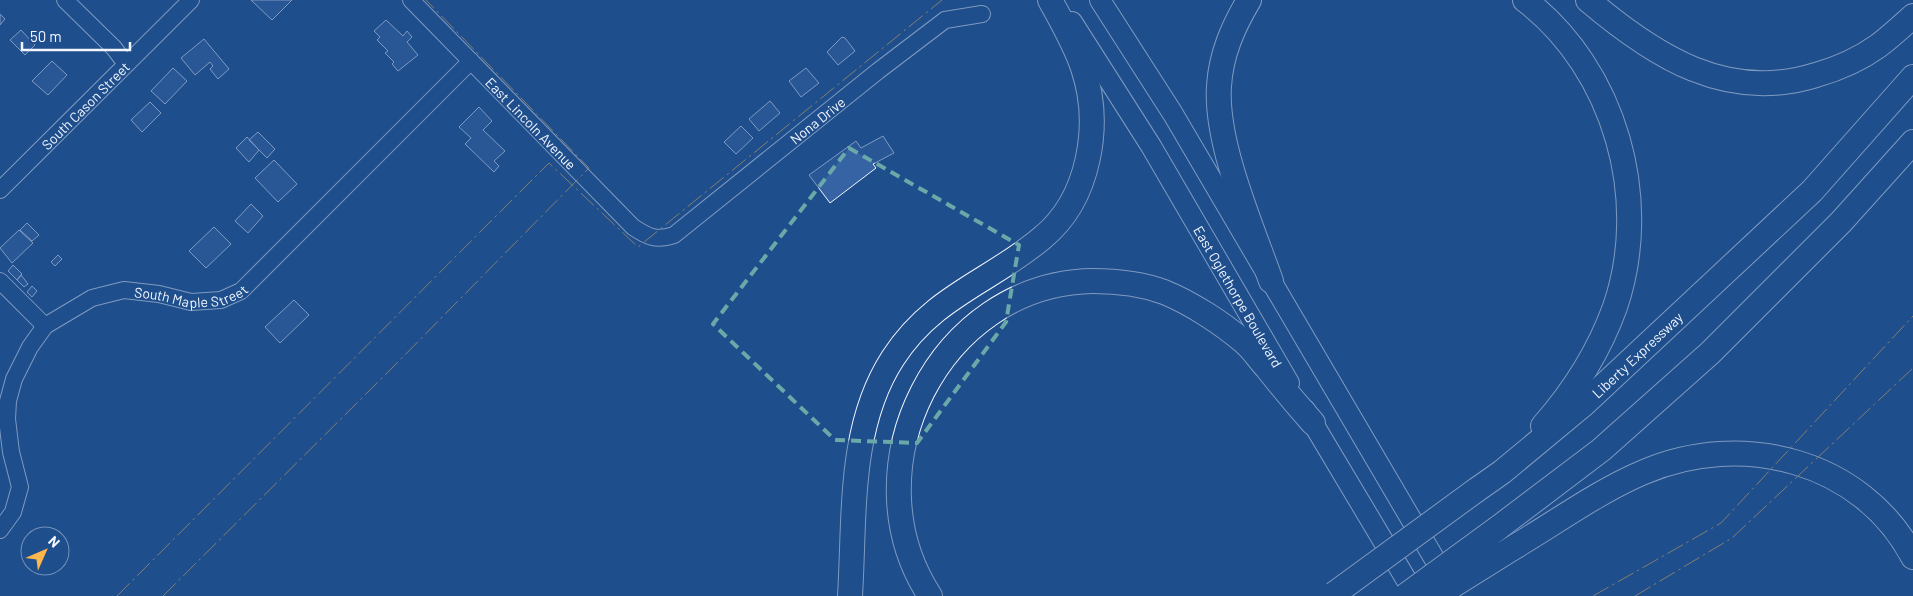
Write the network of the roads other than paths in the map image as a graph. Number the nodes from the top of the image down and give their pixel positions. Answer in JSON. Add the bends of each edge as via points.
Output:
{"nodes":[{"id":1,"x":65,"y":0,"type":"edge"},
{"id":2,"x":191,"y":0,"type":"edge"},
{"id":3,"x":411,"y":0,"type":"edge"},
{"id":4,"x":1050,"y":0,"type":"edge"},
{"id":5,"x":1057,"y":0,"type":"edge"},
{"id":6,"x":1100,"y":0,"type":"edge"},
{"id":7,"x":1249,"y":0,"type":"edge"},
{"id":8,"x":1525,"y":0,"type":"edge"},
{"id":9,"x":1588,"y":0,"type":"edge"},
{"id":10,"x":982,"y":14,"type":"dead end"},
{"id":11,"x":1913,"y":16,"type":"edge"},
{"id":12,"x":471,"y":61,"type":"junction"},
{"id":13,"x":126,"y":64,"type":"junction"},
{"id":14,"x":1913,"y":77,"type":"edge"},
{"id":15,"x":1913,"y":142,"type":"edge"},
{"id":16,"x":0,"y":190,"type":"edge"},
{"id":17,"x":658,"y":239,"type":"joint"},
{"id":18,"x":0,"y":281,"type":"edge"},
{"id":19,"x":1271,"y":281,"type":"junction"},
{"id":20,"x":44,"y":326,"type":"junction"},
{"id":21,"x":1313,"y":423,"type":"junction"},
{"id":22,"x":1502,"y":472,"type":"junction"},
{"id":23,"x":0,"y":530,"type":"edge"},
{"id":24,"x":1913,"y":557,"type":"edge"},
{"id":25,"x":1333,"y":595,"type":"edge"},
{"id":26,"x":850,"y":596,"type":"edge"},
{"id":27,"x":930,"y":596,"type":"edge"},
{"id":28,"x":1405,"y":596,"type":"edge"},
{"id":29,"x":1416,"y":596,"type":"edge"},
{"id":30,"x":1436,"y":596,"type":"edge"},
{"id":31,"x":1457,"y":596,"type":"edge"}],
"edges":[{"from":1,"to":13,"type":"street"},
{"from":2,"to":13,"type":"street","name":"South Cason Street"},
{"from":3,"to":12,"type":"street","name":"East Lincoln Avenue"},
{"from":4,"to":26,"type":"highway","via":[[1078,55],[1087,83],[1092,117],[1084,172],[1070,206],[1042,238],[935,310],[905,341],[882,376],[866,415],[858,457]]},
{"from":5,"to":21,"type":"main road","name":"East Oglethorpe Boulevard","via":[[1151,146]]},
{"from":6,"to":19,"type":"main road","via":[[1173,114]]},
{"from":7,"to":19,"type":"highway","via":[[1228,41],[1219,85],[1219,111],[1240,194]]},
{"from":8,"to":22,"type":"highway","via":[[1571,44],[1600,90],[1621,151],[1628,226],[1623,272],[1603,337],[1587,368],[1551,417]]},
{"from":9,"to":11,"type":"highway","via":[[1628,33],[1685,66],[1708,76],[1761,84],[1799,80],[1856,59],[1878,46]]},
{"from":10,"to":17,"type":"street","name":"Nona Drive","via":[[945,20],[674,235]]},
{"from":12,"to":17,"type":"street","name":"East Lincoln Avenue","via":[[632,227],[648,238]]},
{"from":12,"to":20,"type":"street","name":"South Maple Street","via":[[241,291],[221,300],[190,302],[124,290],[92,298]]},
{"from":13,"to":16,"type":"street","name":"South Cason Street"},
{"from":14,"to":22,"type":"highway","name":"Liberty Expressway","via":[[1812,191],[1584,404]]},
{"from":15,"to":28,"type":"highway","bridge":true,"via":[[1841,222],[1710,353],[1601,450]]},
{"from":18,"to":20,"type":"street"},
{"from":19,"to":31,"type":"main road"},
{"from":20,"to":23,"type":"street","name":"South Maple Street","via":[[14,379],[8,401],[11,452],[20,487],[13,512]]},
{"from":21,"to":27,"type":"highway","via":[[1246,343],[1166,293],[1135,284],[1107,281],[1060,284],[1005,304],[965,334],[946,354],[931,375],[909,422],[899,478],[900,507],[914,564]]},
{"from":21,"to":29,"type":"main road","name":"East Oglethorpe Boulevard"},
{"from":22,"to":25,"type":"highway","name":"Liberty Expressway","bridge":true},
{"from":24,"to":30,"type":"highway","bridge":true,"via":[[1891,524],[1852,488],[1810,466],[1753,453],[1705,454],[1644,472]]}]}
